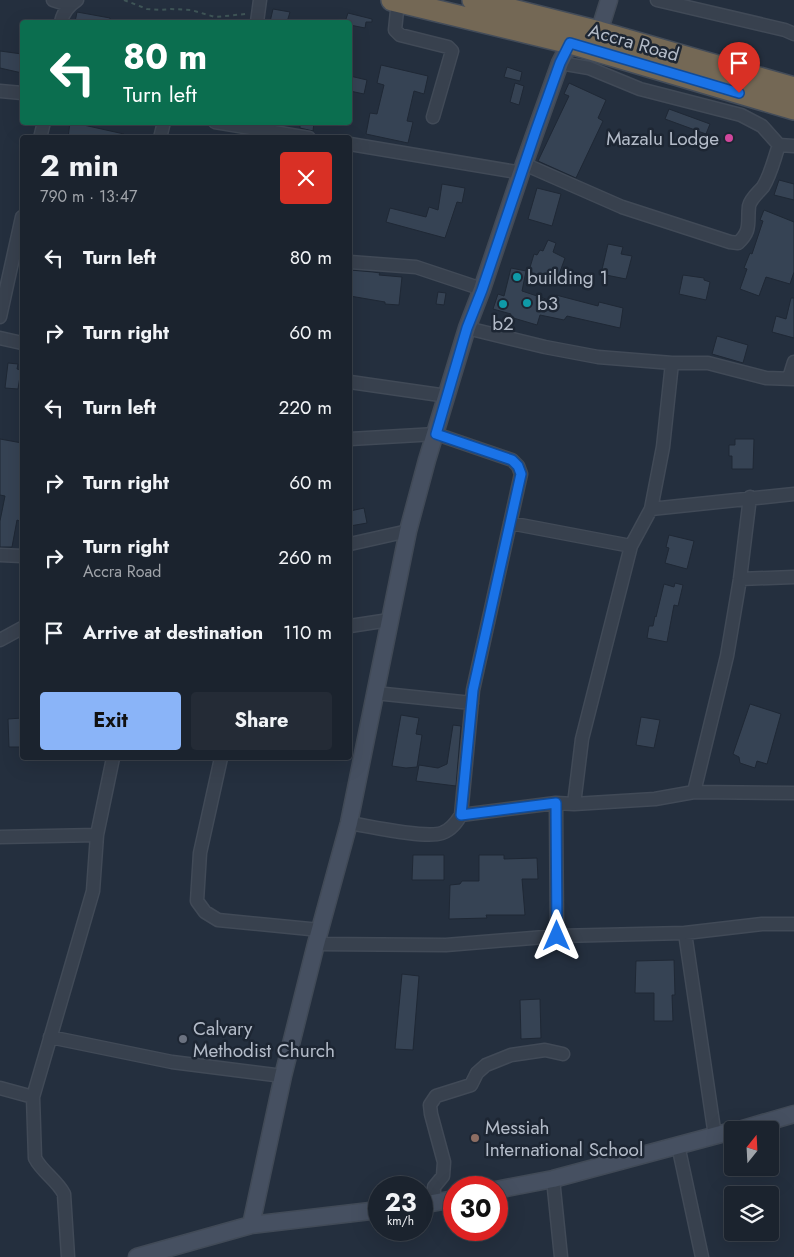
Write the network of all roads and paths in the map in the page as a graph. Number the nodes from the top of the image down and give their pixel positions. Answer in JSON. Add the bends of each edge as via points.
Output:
{"nodes":[{"id":1,"x":53,"y":0,"type":"edge"},
{"id":2,"x":124,"y":0,"type":"edge"},
{"id":3,"x":473,"y":0,"type":"edge"},
{"id":4,"x":609,"y":0,"type":"edge"},
{"id":5,"x":656,"y":0,"type":"edge"},
{"id":6,"x":395,"y":1,"type":"edge"},
{"id":7,"x":73,"y":2,"type":"edge"},
{"id":8,"x":259,"y":12,"type":"edge"},
{"id":9,"x":62,"y":20,"type":"edge"},
{"id":10,"x":599,"y":32,"type":"junction"},
{"id":11,"x":794,"y":34,"type":"edge"},
{"id":12,"x":570,"y":43,"type":"junction"},
{"id":13,"x":560,"y":63,"type":"junction"},
{"id":14,"x":794,"y":88,"type":"edge"},
{"id":15,"x":0,"y":91,"type":"edge"},
{"id":16,"x":20,"y":93,"type":"edge"},
{"id":17,"x":794,"y":109,"type":"edge"},
{"id":18,"x":433,"y":117,"type":"dead end"},
{"id":19,"x":232,"y":125,"type":"edge"},
{"id":20,"x":291,"y":135,"type":"edge"},
{"id":21,"x":352,"y":144,"type":"edge"},
{"id":22,"x":778,"y":146,"type":"junction"},
{"id":23,"x":794,"y":146,"type":"edge"},
{"id":24,"x":523,"y":169,"type":"junction"},
{"id":25,"x":20,"y":226,"type":"edge"},
{"id":26,"x":352,"y":262,"type":"edge"},
{"id":27,"x":482,"y":290,"type":"junction"},
{"id":28,"x":0,"y":317,"type":"edge"},
{"id":29,"x":467,"y":328,"type":"junction"},
{"id":30,"x":0,"y":338,"type":"edge"},
{"id":31,"x":20,"y":343,"type":"edge"},
{"id":32,"x":794,"y":362,"type":"edge"},
{"id":33,"x":672,"y":363,"type":"junction"},
{"id":34,"x":792,"y":379,"type":"edge"},
{"id":35,"x":352,"y":382,"type":"edge"},
{"id":36,"x":447,"y":396,"type":"junction"},
{"id":37,"x":436,"y":434,"type":"junction"},
{"id":38,"x":352,"y":439,"type":"edge"},
{"id":39,"x":794,"y":494,"type":"edge"},
{"id":40,"x":750,"y":497,"type":"junction"},
{"id":41,"x":651,"y":509,"type":"junction"},
{"id":42,"x":510,"y":523,"type":"junction"},
{"id":43,"x":408,"y":531,"type":"junction"},
{"id":44,"x":352,"y":544,"type":"edge"},
{"id":45,"x":631,"y":546,"type":"junction"},
{"id":46,"x":0,"y":555,"type":"edge"},
{"id":47,"x":20,"y":556,"type":"edge"},
{"id":48,"x":794,"y":577,"type":"edge"},
{"id":49,"x":740,"y":580,"type":"junction"},
{"id":50,"x":389,"y":620,"type":"junction"},
{"id":51,"x":352,"y":626,"type":"edge"},
{"id":52,"x":20,"y":629,"type":"edge"},
{"id":53,"x":0,"y":640,"type":"edge"},
{"id":54,"x":375,"y":693,"type":"junction"},
{"id":55,"x":472,"y":702,"type":"junction"},
{"id":56,"x":113,"y":760,"type":"edge"},
{"id":57,"x":221,"y":760,"type":"edge"},
{"id":58,"x":694,"y":792,"type":"junction"},
{"id":59,"x":794,"y":793,"type":"edge"},
{"id":60,"x":556,"y":803,"type":"junction"},
{"id":61,"x":574,"y":804,"type":"junction"},
{"id":62,"x":461,"y":815,"type":"junction"},
{"id":63,"x":349,"y":823,"type":"junction"},
{"id":64,"x":97,"y":835,"type":"junction"},
{"id":65,"x":0,"y":837,"type":"edge"},
{"id":66,"x":794,"y":924,"type":"edge"},
{"id":67,"x":685,"y":933,"type":"junction"},
{"id":68,"x":557,"y":936,"type":"junction"},
{"id":69,"x":318,"y":937,"type":"junction"},
{"id":70,"x":50,"y":1038,"type":"junction"},
{"id":71,"x":563,"y":1054,"type":"dead end"},
{"id":72,"x":284,"y":1076,"type":"junction"},
{"id":73,"x":0,"y":1088,"type":"edge"},
{"id":74,"x":33,"y":1097,"type":"junction"},
{"id":75,"x":794,"y":1114,"type":"edge"},
{"id":76,"x":770,"y":1121,"type":"edge"},
{"id":77,"x":724,"y":1133,"type":"edge"},
{"id":78,"x":715,"y":1136,"type":"junction"},
{"id":79,"x":678,"y":1145,"type":"junction"},
{"id":80,"x":554,"y":1179,"type":"junction"},
{"id":81,"x":508,"y":1188,"type":"edge"},
{"id":82,"x":433,"y":1189,"type":"edge"},
{"id":83,"x":368,"y":1211,"type":"edge"},
{"id":84,"x":251,"y":1225,"type":"junction"},
{"id":85,"x":68,"y":1257,"type":"edge"},
{"id":86,"x":137,"y":1257,"type":"edge"},
{"id":87,"x":562,"y":1257,"type":"edge"},
{"id":88,"x":702,"y":1257,"type":"edge"}],
"edges":[{"from":1,"to":7,"type":"street"},
{"from":2,"to":8,"type":"path","via":[[147,9],[191,10],[215,18]]},
{"from":3,"to":10,"type":"highway","name":"Accra Road"},
{"from":4,"to":10,"type":"street"},
{"from":5,"to":11,"type":"street"},
{"from":6,"to":12,"type":"highway","name":"Accra Road"},
{"from":6,"to":18,"type":"street","via":[[395,30],[400,35],[448,47],[452,51]]},
{"from":7,"to":9,"type":"street"},
{"from":10,"to":14,"type":"highway","name":"Accra Road"},
{"from":12,"to":13,"type":"street"},
{"from":12,"to":17,"type":"highway","name":"Accra Road"},
{"from":13,"to":22,"type":"street","via":[[589,68],[640,89],[741,115],[762,126]]},
{"from":13,"to":24,"type":"street"},
{"from":15,"to":16,"type":"street"},
{"from":19,"to":20,"type":"street"},
{"from":21,"to":24,"type":"street"},
{"from":22,"to":23,"type":"street"},
{"from":22,"to":24,"type":"street","via":[[770,171],[750,205],[748,231],[738,243],[622,207]]},
{"from":24,"to":27,"type":"street"},
{"from":25,"to":28,"type":"street"},
{"from":26,"to":27,"type":"street","via":[[416,267]]},
{"from":27,"to":29,"type":"street"},
{"from":29,"to":33,"type":"street","via":[[598,357]]},
{"from":29,"to":36,"type":"street"},
{"from":30,"to":31,"type":"street"},
{"from":32,"to":34,"type":"street"},
{"from":33,"to":34,"type":"street","via":[[708,363],[766,378]]},
{"from":33,"to":41,"type":"street","via":[[663,447]]},
{"from":35,"to":36,"type":"street"},
{"from":36,"to":37,"type":"street"},
{"from":37,"to":38,"type":"street"},
{"from":37,"to":42,"type":"street","via":[[512,460],[518,466],[521,474]]},
{"from":37,"to":43,"type":"street"},
{"from":39,"to":40,"type":"street"},
{"from":40,"to":41,"type":"street"},
{"from":40,"to":49,"type":"street"},
{"from":41,"to":45,"type":"street"},
{"from":42,"to":45,"type":"street"},
{"from":42,"to":55,"type":"street"},
{"from":43,"to":44,"type":"street"},
{"from":43,"to":50,"type":"street"},
{"from":45,"to":61,"type":"street","via":[[582,739]]},
{"from":46,"to":47,"type":"street"},
{"from":48,"to":49,"type":"street"},
{"from":49,"to":58,"type":"street","via":[[727,656]]},
{"from":50,"to":51,"type":"street"},
{"from":50,"to":54,"type":"street"},
{"from":52,"to":53,"type":"street"},
{"from":54,"to":55,"type":"street"},
{"from":54,"to":63,"type":"street"},
{"from":55,"to":62,"type":"street"},
{"from":56,"to":64,"type":"street"},
{"from":57,"to":69,"type":"street","via":[[200,853],[198,901],[205,912],[218,920]]},
{"from":58,"to":59,"type":"street"},
{"from":58,"to":61,"type":"street","via":[[655,799]]},
{"from":60,"to":61,"type":"street"},
{"from":60,"to":62,"type":"street"},
{"from":60,"to":68,"type":"street"},
{"from":62,"to":63,"type":"street","via":[[455,825],[442,833],[424,834]]},
{"from":63,"to":69,"type":"street"},
{"from":64,"to":65,"type":"street"},
{"from":64,"to":70,"type":"street","via":[[93,891]]},
{"from":66,"to":67,"type":"street","via":[[762,924]]},
{"from":67,"to":68,"type":"street"},
{"from":67,"to":78,"type":"street"},
{"from":68,"to":69,"type":"street","via":[[446,945]]},
{"from":69,"to":72,"type":"street"},
{"from":70,"to":72,"type":"street","via":[[172,1062]]},
{"from":70,"to":74,"type":"street"},
{"from":71,"to":82,"type":"street","via":[[545,1050],[511,1055],[486,1065],[471,1085],[436,1096],[430,1105],[431,1114],[444,1162],[443,1176]]},
{"from":72,"to":84,"type":"street"},
{"from":73,"to":74,"type":"street"},
{"from":74,"to":85,"type":"street","via":[[35,1158],[64,1194]]},
{"from":75,"to":76,"type":"street"},
{"from":77,"to":78,"type":"street"},
{"from":78,"to":79,"type":"street"},
{"from":79,"to":80,"type":"street"},
{"from":79,"to":88,"type":"street"},
{"from":80,"to":81,"type":"street"},
{"from":80,"to":87,"type":"street"},
{"from":83,"to":84,"type":"street"},
{"from":84,"to":86,"type":"street"}]}
